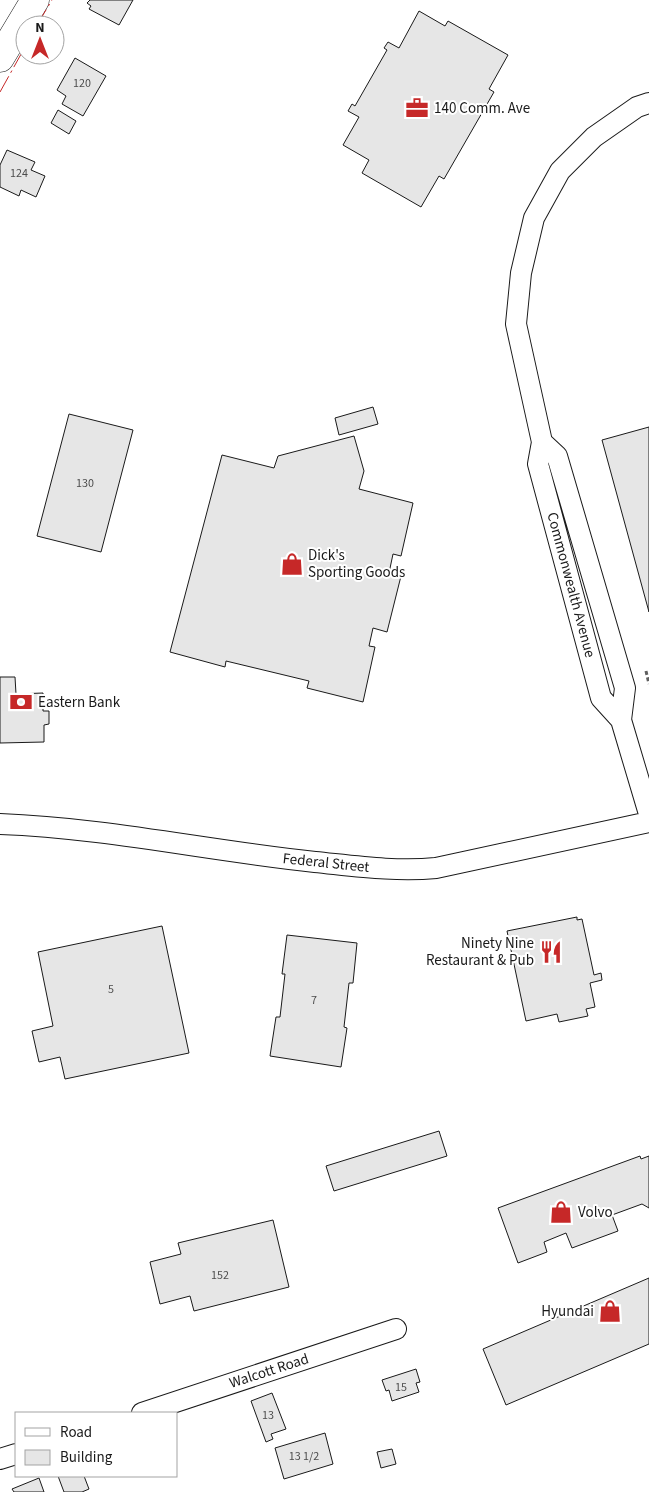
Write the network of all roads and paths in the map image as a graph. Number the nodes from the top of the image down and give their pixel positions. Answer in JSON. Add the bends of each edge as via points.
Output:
{"nodes":[{"id":1,"x":35,"y":0,"type":"edge"},
{"id":2,"x":0,"y":58,"type":"edge"},
{"id":3,"x":649,"y":103,"type":"edge"},
{"id":4,"x":646,"y":671,"type":"dead end"},
{"id":5,"x":649,"y":684,"type":"edge"},
{"id":6,"x":649,"y":814,"type":"edge"},
{"id":7,"x":649,"y":822,"type":"edge"},
{"id":8,"x":0,"y":824,"type":"edge"},
{"id":9,"x":396,"y":1329,"type":"dead end"},
{"id":10,"x":145,"y":1412,"type":"edge"},
{"id":11,"x":15,"y":1454,"type":"edge"},
{"id":12,"x":0,"y":1459,"type":"edge"}],
"edges":[{"from":1,"to":2,"type":"main road"},
{"from":3,"to":6,"type":"street","name":"Commonwealth Avenue","via":[[637,107],[594,137],[560,171],[534,218],[521,273],[516,324],[542,442],[557,456],[625,688],[621,720]]},
{"from":4,"to":5,"type":"path"},
{"from":7,"to":8,"type":"street","name":"Federal Street","via":[[417,870],[291,860],[86,830]]},
{"from":9,"to":10,"type":"street","name":"Walcott Road"},
{"from":11,"to":12,"type":"street"}]}
